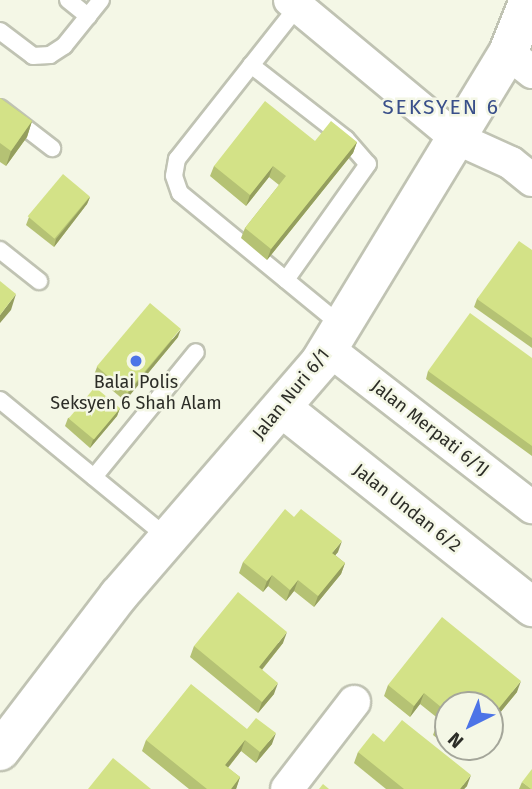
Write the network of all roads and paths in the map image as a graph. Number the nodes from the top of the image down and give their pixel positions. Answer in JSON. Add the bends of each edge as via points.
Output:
{"nodes":[{"id":1,"x":68,"y":0,"type":"edge"},
{"id":2,"x":101,"y":0,"type":"edge"},
{"id":3,"x":528,"y":0,"type":"edge"},
{"id":4,"x":294,"y":3,"type":"edge"},
{"id":5,"x":88,"y":16,"type":"junction"},
{"id":6,"x":0,"y":31,"type":"edge"},
{"id":7,"x":520,"y":62,"type":"edge"},
{"id":8,"x":251,"y":65,"type":"junction"},
{"id":9,"x":0,"y":108,"type":"edge"},
{"id":10,"x":456,"y":138,"type":"junction"},
{"id":11,"x":52,"y":148,"type":"dead end"},
{"id":12,"x":532,"y":180,"type":"edge"},
{"id":13,"x":0,"y":250,"type":"edge"},
{"id":14,"x":286,"y":280,"type":"junction"},
{"id":15,"x":39,"y":281,"type":"dead end"},
{"id":16,"x":335,"y":338,"type":"junction"},
{"id":17,"x":196,"y":352,"type":"dead end"},
{"id":18,"x":0,"y":400,"type":"edge"},
{"id":19,"x":282,"y":408,"type":"junction"},
{"id":20,"x":94,"y":477,"type":"junction"},
{"id":21,"x":532,"y":507,"type":"edge"},
{"id":22,"x":167,"y":537,"type":"junction"},
{"id":23,"x":532,"y":607,"type":"edge"},
{"id":24,"x":354,"y":702,"type":"dead end"},
{"id":25,"x":0,"y":751,"type":"edge"},
{"id":26,"x":286,"y":789,"type":"edge"}],
"edges":[{"from":1,"to":5,"type":"lane"},
{"from":2,"to":5,"type":"lane"},
{"from":3,"to":7,"type":"street","name":"Jalan Nuri 6/1"},
{"from":4,"to":8,"type":"lane"},
{"from":4,"to":10,"type":"street"},
{"from":5,"to":6,"type":"lane","via":[[64,46],[50,55],[33,56]]},
{"from":7,"to":10,"type":"street","name":"Jalan Nuri 6/1"},
{"from":8,"to":14,"type":"lane","via":[[177,159],[174,176],[180,193]]},
{"from":8,"to":14,"type":"lane","via":[[346,139],[368,164]]},
{"from":9,"to":11,"type":"lane"},
{"from":10,"to":12,"type":"street","via":[[511,163]]},
{"from":10,"to":16,"type":"street","name":"Jalan Nuri 6/1"},
{"from":13,"to":15,"type":"lane"},
{"from":14,"to":16,"type":"lane"},
{"from":16,"to":19,"type":"street","name":"Jalan Nuri 6/1"},
{"from":16,"to":21,"type":"street","name":"Jalan Merpati 6/1J"},
{"from":17,"to":20,"type":"lane"},
{"from":18,"to":20,"type":"lane"},
{"from":19,"to":22,"type":"street","name":"Jalan Nuri 6/1"},
{"from":19,"to":23,"type":"street","name":"Jalan Undan 6/2"},
{"from":20,"to":22,"type":"lane"},
{"from":22,"to":25,"type":"street","name":"Jalan Nuri 6/1"},
{"from":24,"to":26,"type":"street"}]}
